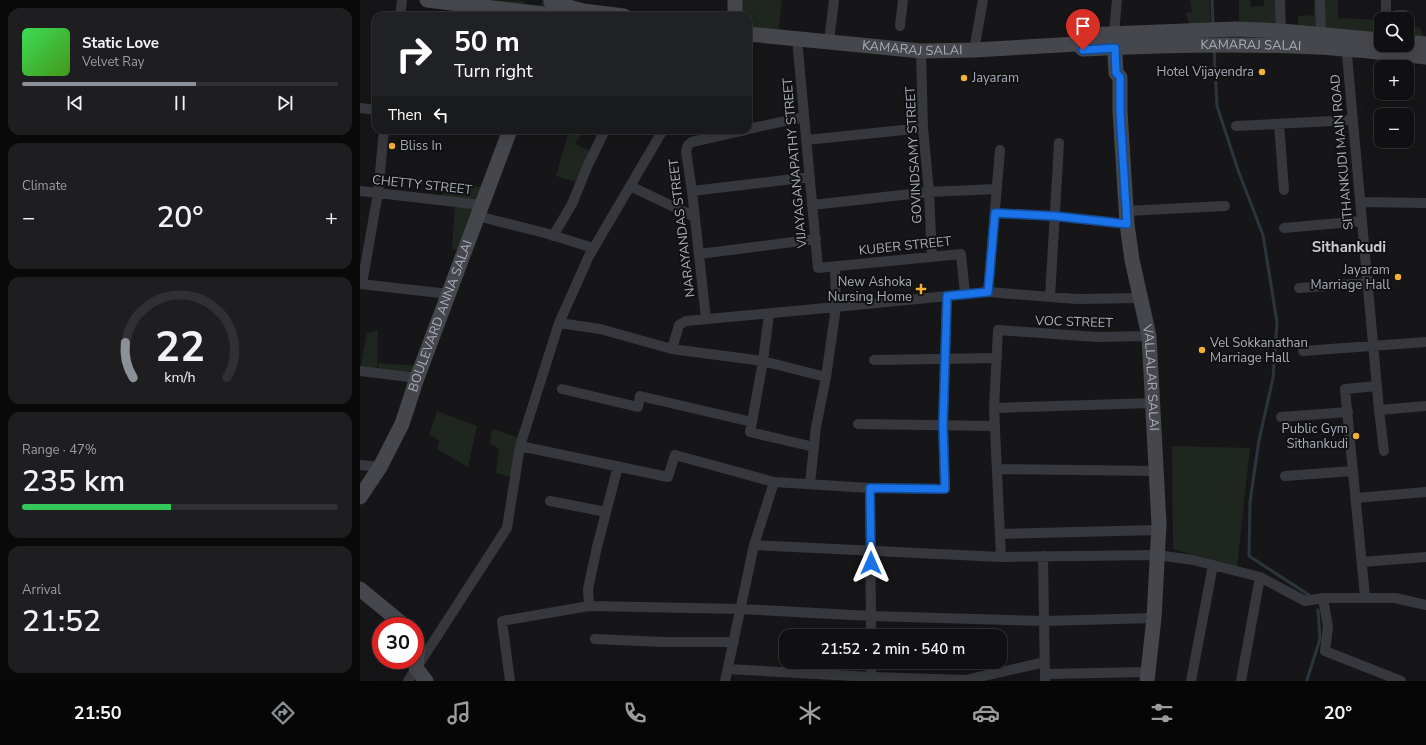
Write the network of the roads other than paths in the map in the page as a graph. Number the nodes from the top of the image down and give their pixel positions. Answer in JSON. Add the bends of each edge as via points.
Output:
{"nodes":[{"id":1,"x":402,"y":0,"type":"edge"},
{"id":2,"x":428,"y":0,"type":"edge"},
{"id":3,"x":735,"y":0,"type":"edge"},
{"id":4,"x":834,"y":0,"type":"edge"},
{"id":5,"x":903,"y":0,"type":"edge"},
{"id":6,"x":983,"y":0,"type":"edge"},
{"id":7,"x":1116,"y":0,"type":"edge"},
{"id":8,"x":1280,"y":0,"type":"edge"},
{"id":9,"x":1320,"y":0,"type":"edge"},
{"id":10,"x":1386,"y":0,"type":"edge"},
{"id":11,"x":560,"y":8,"type":"edge"},
{"id":12,"x":400,"y":12,"type":"edge"},
{"id":13,"x":592,"y":12,"type":"edge"},
{"id":14,"x":735,"y":12,"type":"edge"},
{"id":15,"x":1386,"y":12,"type":"edge"},
{"id":16,"x":900,"y":26,"type":"dead end"},
{"id":17,"x":1281,"y":31,"type":"junction"},
{"id":18,"x":752,"y":34,"type":"edge"},
{"id":19,"x":1321,"y":34,"type":"junction"},
{"id":20,"x":797,"y":39,"type":"junction"},
{"id":21,"x":1119,"y":41,"type":"junction"},
{"id":22,"x":1374,"y":41,"type":"edge"},
{"id":23,"x":829,"y":42,"type":"junction"},
{"id":24,"x":1346,"y":43,"type":"junction"},
{"id":25,"x":1414,"y":43,"type":"edge"},
{"id":26,"x":1426,"y":44,"type":"edge"},
{"id":27,"x":974,"y":50,"type":"junction"},
{"id":28,"x":922,"y":51,"type":"junction"},
{"id":29,"x":1426,"y":57,"type":"edge"},
{"id":30,"x":360,"y":108,"type":"edge"},
{"id":31,"x":372,"y":110,"type":"edge"},
{"id":32,"x":804,"y":117,"type":"junction"},
{"id":33,"x":1352,"y":120,"type":"junction"},
{"id":34,"x":1279,"y":124,"type":"junction"},
{"id":35,"x":1236,"y":126,"type":"dead end"},
{"id":36,"x":923,"y":128,"type":"junction"},
{"id":37,"x":752,"y":129,"type":"edge"},
{"id":38,"x":384,"y":134,"type":"edge"},
{"id":39,"x":508,"y":134,"type":"edge"},
{"id":40,"x":603,"y":134,"type":"edge"},
{"id":41,"x":661,"y":134,"type":"edge"},
{"id":42,"x":729,"y":134,"type":"edge"},
{"id":43,"x":806,"y":140,"type":"junction"},
{"id":44,"x":1059,"y":143,"type":"dead end"},
{"id":45,"x":1000,"y":150,"type":"dead end"},
{"id":46,"x":810,"y":177,"type":"junction"},
{"id":47,"x":630,"y":186,"type":"junction"},
{"id":48,"x":996,"y":189,"type":"junction"},
{"id":49,"x":1284,"y":190,"type":"dead end"},
{"id":50,"x":692,"y":191,"type":"junction"},
{"id":51,"x":360,"y":192,"type":"edge"},
{"id":52,"x":929,"y":192,"type":"junction"},
{"id":53,"x":378,"y":193,"type":"junction"},
{"id":54,"x":1360,"y":202,"type":"junction"},
{"id":55,"x":1426,"y":202,"type":"edge"},
{"id":56,"x":812,"y":205,"type":"junction"},
{"id":57,"x":1225,"y":206,"type":"dead end"},
{"id":58,"x":479,"y":210,"type":"junction"},
{"id":59,"x":995,"y":213,"type":"junction"},
{"id":60,"x":1054,"y":216,"type":"junction"},
{"id":61,"x":695,"y":217,"type":"junction"},
{"id":62,"x":1127,"y":217,"type":"junction"},
{"id":63,"x":1362,"y":221,"type":"junction"},
{"id":64,"x":1284,"y":228,"type":"dead end"},
{"id":65,"x":553,"y":236,"type":"junction"},
{"id":66,"x":816,"y":239,"type":"junction"},
{"id":67,"x":593,"y":248,"type":"junction"},
{"id":68,"x":699,"y":254,"type":"junction"},
{"id":69,"x":932,"y":256,"type":"junction"},
{"id":70,"x":835,"y":267,"type":"junction"},
{"id":71,"x":1367,"y":283,"type":"junction"},
{"id":72,"x":361,"y":284,"type":"edge"},
{"id":73,"x":1299,"y":288,"type":"dead end"},
{"id":74,"x":988,"y":292,"type":"junction"},
{"id":75,"x":449,"y":294,"type":"junction"},
{"id":76,"x":964,"y":294,"type":"junction"},
{"id":77,"x":947,"y":296,"type":"junction"},
{"id":78,"x":1050,"y":297,"type":"junction"},
{"id":79,"x":1141,"y":298,"type":"junction"},
{"id":80,"x":836,"y":307,"type":"junction"},
{"id":81,"x":769,"y":314,"type":"junction"},
{"id":82,"x":706,"y":319,"type":"junction"},
{"id":83,"x":559,"y":323,"type":"junction"},
{"id":84,"x":1148,"y":336,"type":"junction"},
{"id":85,"x":1426,"y":342,"type":"edge"},
{"id":86,"x":1373,"y":347,"type":"junction"},
{"id":87,"x":672,"y":349,"type":"junction"},
{"id":88,"x":1303,"y":351,"type":"dead end"},
{"id":89,"x":945,"y":358,"type":"junction"},
{"id":90,"x":997,"y":358,"type":"junction"},
{"id":91,"x":874,"y":360,"type":"dead end"},
{"id":92,"x":763,"y":361,"type":"junction"},
{"id":93,"x":360,"y":372,"type":"edge"},
{"id":94,"x":826,"y":377,"type":"junction"},
{"id":95,"x":417,"y":378,"type":"junction"},
{"id":96,"x":1377,"y":386,"type":"junction"},
{"id":97,"x":562,"y":389,"type":"dead end"},
{"id":98,"x":1153,"y":403,"type":"junction"},
{"id":99,"x":1426,"y":406,"type":"edge"},
{"id":100,"x":994,"y":408,"type":"junction"},
{"id":101,"x":1379,"y":410,"type":"junction"},
{"id":102,"x":1348,"y":412,"type":"junction"},
{"id":103,"x":1281,"y":417,"type":"dead end"},
{"id":104,"x":752,"y":422,"type":"junction"},
{"id":105,"x":858,"y":424,"type":"dead end"},
{"id":106,"x":943,"y":425,"type":"junction"},
{"id":107,"x":995,"y":426,"type":"junction"},
{"id":108,"x":520,"y":446,"type":"junction"},
{"id":109,"x":814,"y":447,"type":"junction"},
{"id":110,"x":1384,"y":451,"type":"dead end"},
{"id":111,"x":360,"y":465,"type":"edge"},
{"id":112,"x":618,"y":466,"type":"junction"},
{"id":113,"x":380,"y":467,"type":"junction"},
{"id":114,"x":997,"y":469,"type":"junction"},
{"id":115,"x":1156,"y":471,"type":"junction"},
{"id":116,"x":1353,"y":471,"type":"junction"},
{"id":117,"x":1285,"y":476,"type":"dead end"},
{"id":118,"x":774,"y":482,"type":"junction"},
{"id":119,"x":810,"y":484,"type":"junction"},
{"id":120,"x":870,"y":488,"type":"junction"},
{"id":121,"x":1426,"y":492,"type":"edge"},
{"id":122,"x":360,"y":497,"type":"edge"},
{"id":123,"x":1356,"y":498,"type":"junction"},
{"id":124,"x":550,"y":500,"type":"dead end"},
{"id":125,"x":606,"y":512,"type":"junction"},
{"id":126,"x":1158,"y":530,"type":"junction"},
{"id":127,"x":1000,"y":534,"type":"junction"},
{"id":128,"x":754,"y":545,"type":"junction"},
{"id":129,"x":870,"y":550,"type":"junction"},
{"id":130,"x":1157,"y":554,"type":"junction"},
{"id":131,"x":1043,"y":556,"type":"junction"},
{"id":132,"x":1001,"y":557,"type":"junction"},
{"id":133,"x":1426,"y":557,"type":"edge"},
{"id":134,"x":1362,"y":562,"type":"junction"},
{"id":135,"x":1213,"y":566,"type":"junction"},
{"id":136,"x":1260,"y":577,"type":"junction"},
{"id":137,"x":360,"y":589,"type":"edge"},
{"id":138,"x":1365,"y":597,"type":"junction"},
{"id":139,"x":1323,"y":598,"type":"junction"},
{"id":140,"x":589,"y":606,"type":"junction"},
{"id":141,"x":1426,"y":606,"type":"edge"},
{"id":142,"x":741,"y":609,"type":"junction"},
{"id":143,"x":871,"y":616,"type":"junction"},
{"id":144,"x":394,"y":617,"type":"edge"},
{"id":145,"x":1154,"y":618,"type":"junction"},
{"id":146,"x":1044,"y":621,"type":"junction"},
{"id":147,"x":871,"y":629,"type":"edge"},
{"id":148,"x":595,"y":639,"type":"dead end"},
{"id":149,"x":734,"y":642,"type":"junction"},
{"id":150,"x":1045,"y":662,"type":"junction"},
{"id":151,"x":728,"y":669,"type":"junction"},
{"id":152,"x":412,"y":675,"type":"edge"},
{"id":153,"x":1148,"y":676,"type":"edge"},
{"id":154,"x":1045,"y":678,"type":"edge"},
{"id":155,"x":871,"y":679,"type":"edge"},
{"id":156,"x":426,"y":681,"type":"edge"},
{"id":157,"x":510,"y":681,"type":"edge"},
{"id":158,"x":725,"y":681,"type":"edge"},
{"id":159,"x":1191,"y":681,"type":"edge"},
{"id":160,"x":1241,"y":681,"type":"edge"},
{"id":161,"x":1401,"y":681,"type":"edge"}],
"edges":[{"from":1,"to":12,"type":"street"},
{"from":2,"to":11,"type":"main road"},
{"from":3,"to":14,"type":"main road"},
{"from":4,"to":23,"type":"street"},
{"from":5,"to":16,"type":"street"},
{"from":6,"to":27,"type":"street"},
{"from":7,"to":21,"type":"street"},
{"from":8,"to":17,"type":"street"},
{"from":9,"to":19,"type":"street"},
{"from":10,"to":15,"type":"street"},
{"from":11,"to":13,"type":"main road"},
{"from":17,"to":19,"type":"main road","name":"KAMARAJ SALAI"},
{"from":17,"to":21,"type":"main road","name":"KAMARAJ SALAI","via":[[1188,31]]},
{"from":18,"to":20,"type":"main road","name":"KAMARAJ SALAI"},
{"from":19,"to":24,"type":"main road","name":"KAMARAJ SALAI"},
{"from":20,"to":23,"type":"main road","name":"KAMARAJ SALAI"},
{"from":20,"to":32,"type":"street","name":"VIJAYAGANAPATHY STREET"},
{"from":21,"to":24,"type":"main road","name":"KAMARAJ SALAI","via":[[1189,46],[1318,47]]},
{"from":21,"to":27,"type":"main road","name":"KAMARAJ SALAI","via":[[1083,50],[1078,44]]},
{"from":21,"to":62,"type":"main road","name":"VALLALAR SALAI","via":[[1116,73],[1120,77]]},
{"from":22,"to":24,"type":"main road","name":"KAMARAJ SALAI"},
{"from":23,"to":28,"type":"main road","name":"KAMARAJ SALAI"},
{"from":24,"to":29,"type":"main road","name":"KAMARAJ SALAI"},
{"from":24,"to":33,"type":"street","name":"SITHANKUDI MAIN ROAD"},
{"from":25,"to":26,"type":"main road"},
{"from":27,"to":28,"type":"main road","name":"KAMARAJ SALAI"},
{"from":28,"to":36,"type":"street","name":"GOVINDSAMY STREET"},
{"from":30,"to":31,"type":"street"},
{"from":32,"to":37,"type":"street","name":"NARAYANDAS STREET"},
{"from":32,"to":43,"type":"street","name":"VIJAYAGANAPATHY STREET"},
{"from":33,"to":34,"type":"street"},
{"from":33,"to":54,"type":"street","name":"SITHANKUDI MAIN ROAD"},
{"from":34,"to":35,"type":"street"},
{"from":34,"to":49,"type":"street"},
{"from":36,"to":43,"type":"street"},
{"from":36,"to":52,"type":"street","name":"GOVINDSAMY STREET"},
{"from":38,"to":53,"type":"street"},
{"from":39,"to":58,"type":"main road","name":"BOULEVARD ANNA SALAI"},
{"from":40,"to":65,"type":"street","via":[[572,204]]},
{"from":41,"to":47,"type":"street"},
{"from":42,"to":50,"type":"street","name":"NARAYANDAS STREET","via":[[688,145],[686,151]]},
{"from":43,"to":46,"type":"street","name":"VIJAYAGANAPATHY STREET"},
{"from":44,"to":60,"type":"street"},
{"from":45,"to":48,"type":"street"},
{"from":46,"to":50,"type":"street"},
{"from":46,"to":56,"type":"street","name":"VIJAYAGANAPATHY STREET"},
{"from":47,"to":61,"type":"street"},
{"from":47,"to":67,"type":"street"},
{"from":48,"to":52,"type":"street"},
{"from":48,"to":59,"type":"street"},
{"from":50,"to":61,"type":"street","name":"NARAYANDAS STREET"},
{"from":51,"to":53,"type":"street","name":"CHETTY STREET"},
{"from":52,"to":56,"type":"street"},
{"from":52,"to":69,"type":"street","name":"GOVINDSAMY STREET"},
{"from":53,"to":58,"type":"street","name":"CHETTY STREET"},
{"from":53,"to":72,"type":"street"},
{"from":54,"to":55,"type":"street"},
{"from":54,"to":63,"type":"street","name":"SITHANKUDI MAIN ROAD"},
{"from":56,"to":66,"type":"street","name":"VIJAYAGANAPATHY STREET"},
{"from":57,"to":62,"type":"street"},
{"from":58,"to":65,"type":"street","name":"CHETTY STREET"},
{"from":58,"to":75,"type":"main road","name":"BOULEVARD ANNA SALAI"},
{"from":59,"to":60,"type":"street"},
{"from":59,"to":74,"type":"street"},
{"from":60,"to":62,"type":"street"},
{"from":60,"to":78,"type":"street"},
{"from":61,"to":68,"type":"street","name":"NARAYANDAS STREET"},
{"from":62,"to":79,"type":"main road","name":"VALLALAR SALAI","via":[[1132,260]]},
{"from":63,"to":64,"type":"street"},
{"from":63,"to":71,"type":"street","name":"SITHANKUDI MAIN ROAD"},
{"from":65,"to":67,"type":"street","name":"CHETTY STREET"},
{"from":66,"to":68,"type":"street"},
{"from":66,"to":70,"type":"street","name":"VIJAYAGANAPATHY STREET","via":[[818,268]]},
{"from":67,"to":83,"type":"street"},
{"from":68,"to":82,"type":"street","name":"NARAYANDAS STREET"},
{"from":69,"to":70,"type":"street","name":"KUBER STREET"},
{"from":69,"to":76,"type":"street","name":"KUBER STREET","via":[[960,254]]},
{"from":70,"to":80,"type":"street"},
{"from":71,"to":73,"type":"street"},
{"from":71,"to":86,"type":"street","name":"SITHANKUDI MAIN ROAD"},
{"from":72,"to":75,"type":"street"},
{"from":74,"to":76,"type":"street"},
{"from":74,"to":78,"type":"street"},
{"from":75,"to":95,"type":"main road","name":"BOULEVARD ANNA SALAI"},
{"from":76,"to":77,"type":"street"},
{"from":77,"to":80,"type":"street"},
{"from":77,"to":89,"type":"street"},
{"from":78,"to":79,"type":"street"},
{"from":79,"to":84,"type":"main road","name":"VALLALAR SALAI"},
{"from":80,"to":81,"type":"street"},
{"from":80,"to":94,"type":"street"},
{"from":81,"to":82,"type":"street"},
{"from":81,"to":92,"type":"street"},
{"from":82,"to":87,"type":"street","via":[[682,322]]},
{"from":83,"to":87,"type":"street","via":[[600,329]]},
{"from":83,"to":108,"type":"street"},
{"from":84,"to":90,"type":"street","name":"VOC STREET","via":[[1097,337],[998,330]]},
{"from":84,"to":98,"type":"main road","name":"VALLALAR SALAI"},
{"from":85,"to":86,"type":"street"},
{"from":86,"to":88,"type":"street"},
{"from":86,"to":96,"type":"street","name":"SITHANKUDI MAIN ROAD"},
{"from":87,"to":92,"type":"street"},
{"from":89,"to":90,"type":"street"},
{"from":89,"to":91,"type":"street"},
{"from":89,"to":106,"type":"street"},
{"from":90,"to":100,"type":"street"},
{"from":92,"to":94,"type":"street"},
{"from":92,"to":104,"type":"street"},
{"from":93,"to":95,"type":"street"},
{"from":94,"to":109,"type":"street"},
{"from":95,"to":113,"type":"main road","name":"BOULEVARD ANNA SALAI","via":[[402,424]]},
{"from":96,"to":101,"type":"street","name":"SITHANKUDI MAIN ROAD"},
{"from":96,"to":102,"type":"street","via":[[1345,389]]},
{"from":97,"to":104,"type":"street","via":[[638,407],[640,396]]},
{"from":98,"to":100,"type":"street"},
{"from":98,"to":115,"type":"main road","name":"VALLALAR SALAI"},
{"from":99,"to":101,"type":"street"},
{"from":100,"to":107,"type":"street"},
{"from":101,"to":110,"type":"street","name":"SITHANKUDI MAIN ROAD"},
{"from":102,"to":103,"type":"street"},
{"from":102,"to":116,"type":"street"},
{"from":104,"to":109,"type":"street","via":[[750,432]]},
{"from":105,"to":106,"type":"street"},
{"from":106,"to":107,"type":"street"},
{"from":106,"to":120,"type":"street","via":[[945,489]]},
{"from":107,"to":114,"type":"street"},
{"from":108,"to":112,"type":"street"},
{"from":108,"to":152,"type":"street","via":[[507,528]]},
{"from":109,"to":119,"type":"street"},
{"from":111,"to":113,"type":"street"},
{"from":112,"to":118,"type":"street","via":[[668,477],[675,454]]},
{"from":112,"to":125,"type":"street"},
{"from":113,"to":122,"type":"main road","name":"BOULEVARD ANNA SALAI"},
{"from":114,"to":115,"type":"street"},
{"from":114,"to":127,"type":"street"},
{"from":115,"to":126,"type":"main road","name":"VALLALAR SALAI"},
{"from":116,"to":117,"type":"street"},
{"from":116,"to":123,"type":"street"},
{"from":118,"to":119,"type":"street"},
{"from":118,"to":128,"type":"street"},
{"from":119,"to":120,"type":"street"},
{"from":120,"to":129,"type":"street"},
{"from":121,"to":123,"type":"street"},
{"from":123,"to":134,"type":"street"},
{"from":124,"to":125,"type":"street"},
{"from":125,"to":140,"type":"street","via":[[588,590]]},
{"from":126,"to":127,"type":"street"},
{"from":126,"to":130,"type":"main road","name":"VALLALAR SALAI"},
{"from":127,"to":132,"type":"street"},
{"from":128,"to":129,"type":"street"},
{"from":128,"to":142,"type":"street"},
{"from":129,"to":132,"type":"street"},
{"from":129,"to":143,"type":"street"},
{"from":130,"to":131,"type":"street"},
{"from":130,"to":135,"type":"street"},
{"from":130,"to":145,"type":"main road","name":"VALLALAR SALAI"},
{"from":131,"to":132,"type":"street"},
{"from":131,"to":146,"type":"street"},
{"from":133,"to":134,"type":"street"},
{"from":134,"to":138,"type":"street"},
{"from":135,"to":136,"type":"street"},
{"from":135,"to":159,"type":"street"},
{"from":136,"to":139,"type":"street","via":[[1305,601]]},
{"from":136,"to":160,"type":"street"},
{"from":137,"to":144,"type":"main road"},
{"from":138,"to":139,"type":"street"},
{"from":138,"to":141,"type":"street","via":[[1395,598]]},
{"from":139,"to":161,"type":"street","via":[[1328,628],[1325,651]]},
{"from":140,"to":142,"type":"street"},
{"from":140,"to":157,"type":"street","via":[[502,621]]},
{"from":142,"to":143,"type":"street"},
{"from":142,"to":149,"type":"street"},
{"from":143,"to":146,"type":"street"},
{"from":143,"to":147,"type":"street"},
{"from":145,"to":146,"type":"street"},
{"from":145,"to":153,"type":"main road","name":"VALLALAR SALAI"},
{"from":146,"to":150,"type":"street"},
{"from":148,"to":149,"type":"street"},
{"from":149,"to":151,"type":"street"},
{"from":150,"to":154,"type":"street"},
{"from":150,"to":155,"type":"street","via":[[966,680]]},
{"from":151,"to":155,"type":"street"},
{"from":151,"to":158,"type":"street"},
{"from":152,"to":156,"type":"main road"},
{"from":153,"to":154,"type":"street"}]}
